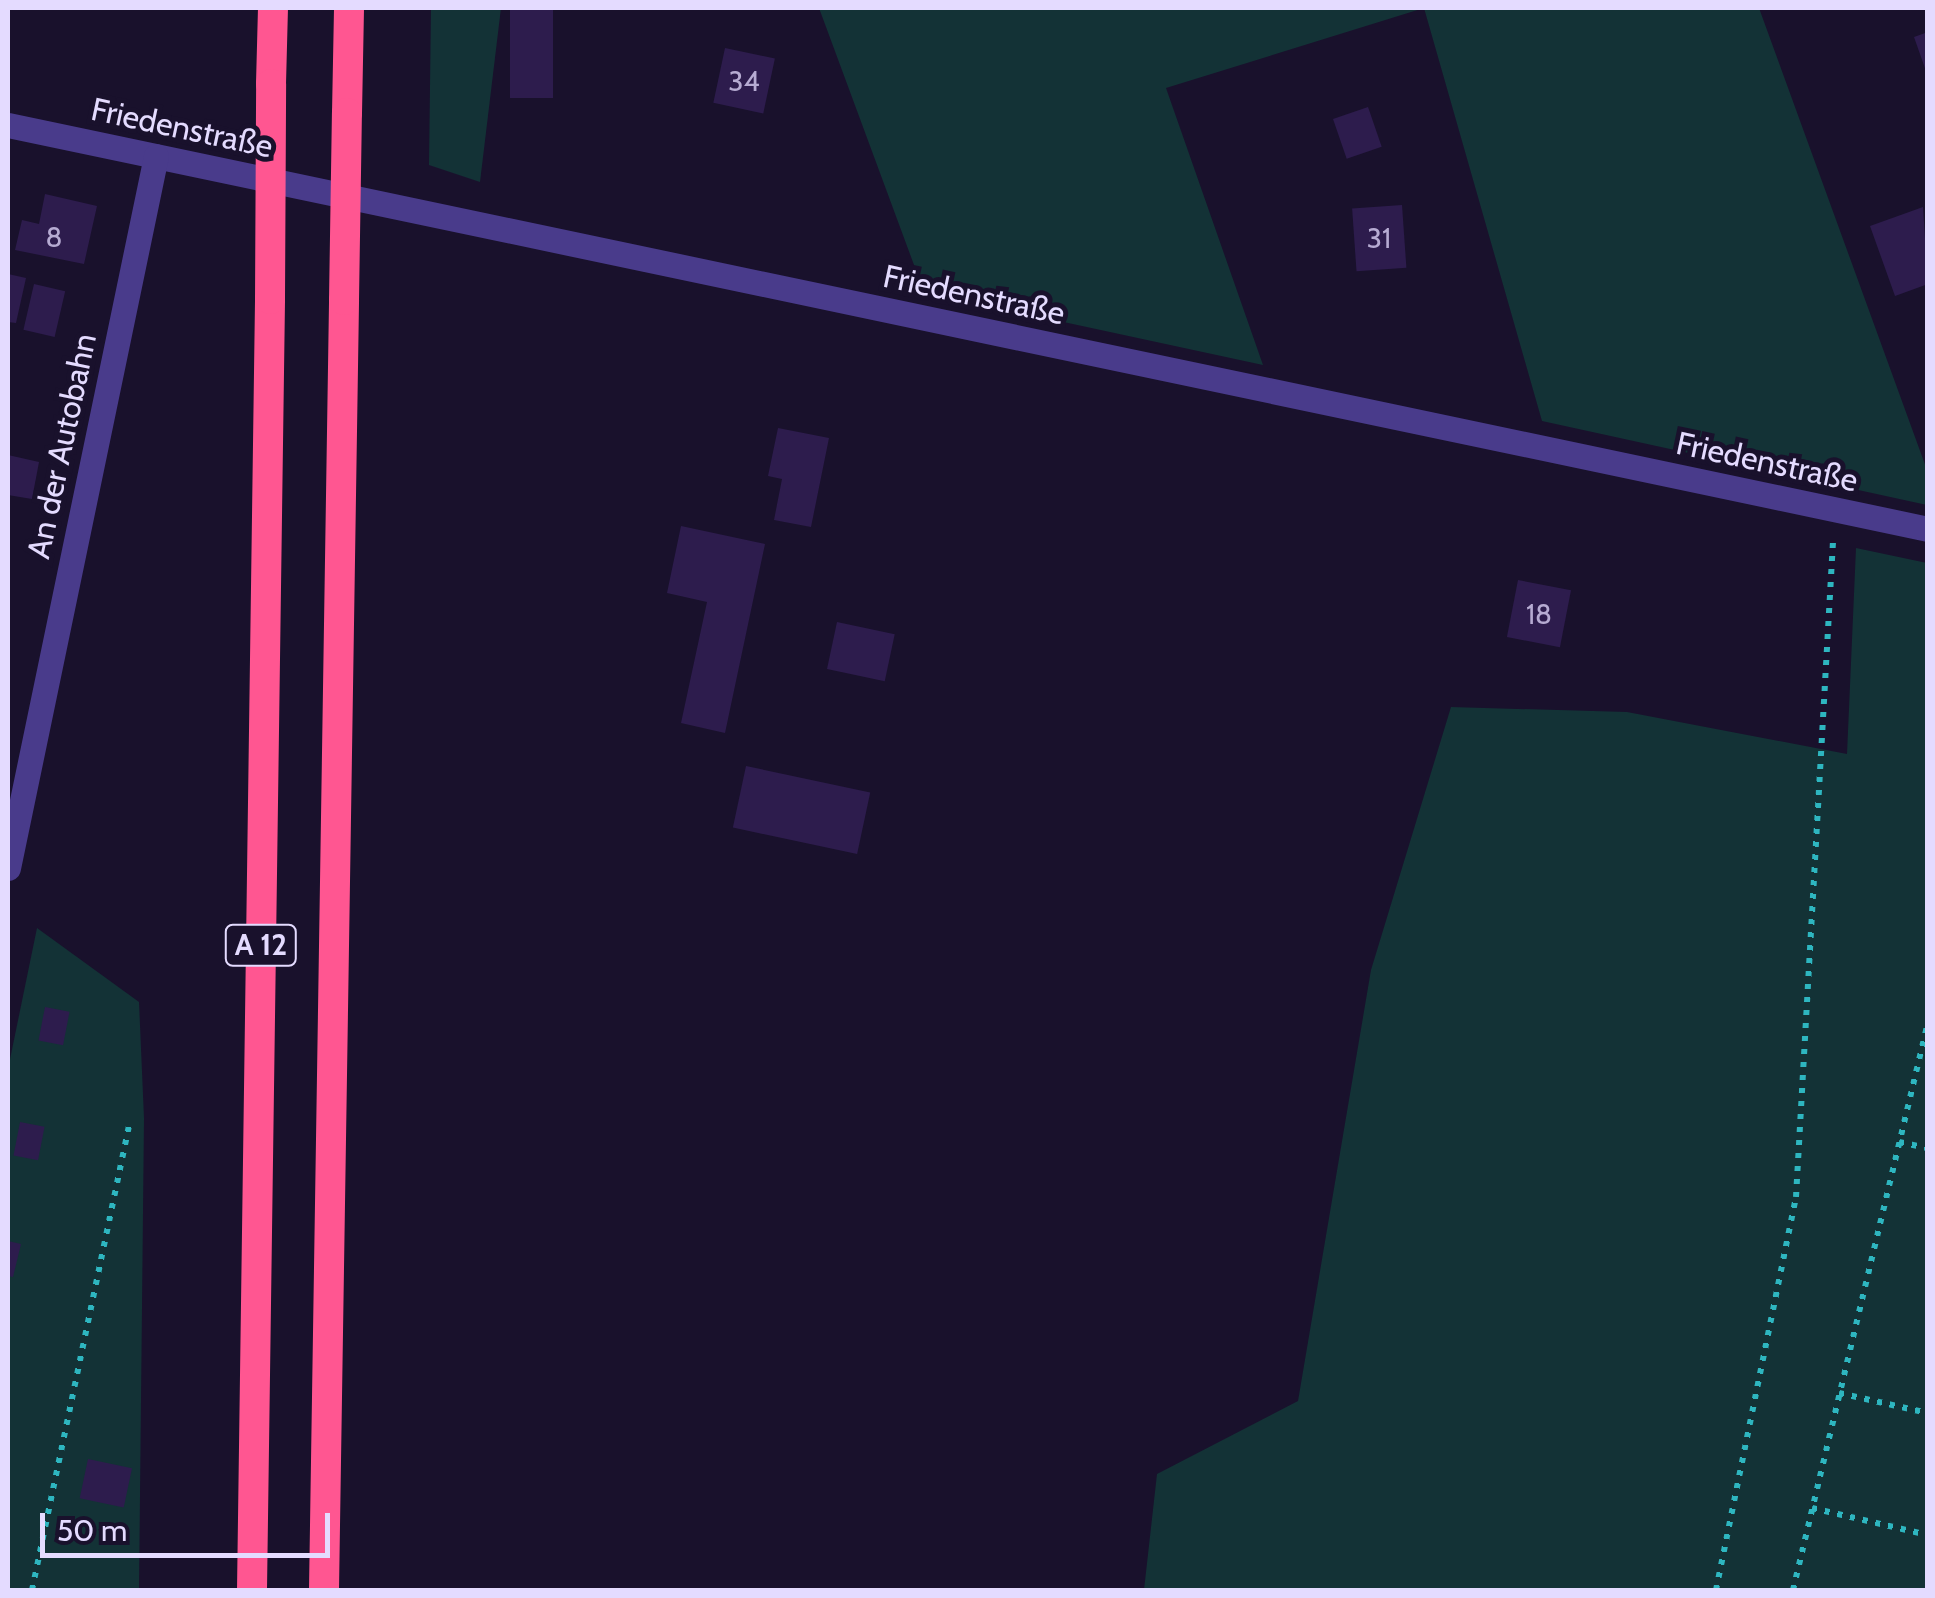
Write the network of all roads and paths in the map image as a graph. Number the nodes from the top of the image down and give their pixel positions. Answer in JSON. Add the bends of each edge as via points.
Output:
{"nodes":[{"id":1,"x":272,"y":8,"type":"edge"},
{"id":2,"x":349,"y":8,"type":"edge"},
{"id":3,"x":8,"y":125,"type":"edge"},
{"id":4,"x":156,"y":156,"type":"junction"},
{"id":5,"x":1835,"y":510,"type":"junction"},
{"id":6,"x":1928,"y":529,"type":"edge"},
{"id":7,"x":8,"y":868,"type":"edge"},
{"id":8,"x":1928,"y":1022,"type":"edge"},
{"id":9,"x":130,"y":1121,"type":"dead end"},
{"id":10,"x":1898,"y":1142,"type":"junction"},
{"id":11,"x":1928,"y":1148,"type":"edge"},
{"id":12,"x":1839,"y":1394,"type":"junction"},
{"id":13,"x":1928,"y":1413,"type":"edge"},
{"id":14,"x":1812,"y":1508,"type":"junction"},
{"id":15,"x":1928,"y":1534,"type":"edge"},
{"id":16,"x":32,"y":1590,"type":"edge"},
{"id":17,"x":252,"y":1590,"type":"edge"},
{"id":18,"x":324,"y":1590,"type":"edge"},
{"id":19,"x":1716,"y":1590,"type":"edge"},
{"id":20,"x":1793,"y":1590,"type":"edge"}],
"edges":[{"from":1,"to":17,"type":"highway","number":"A 12","bridge":true},
{"from":2,"to":18,"type":"highway","number":"A 12","bridge":true},
{"from":3,"to":4,"type":"street","name":"Friedenstraße"},
{"from":4,"to":5,"type":"street","name":"Friedenstraße"},
{"from":4,"to":7,"type":"street","name":"An der Autobahn"},
{"from":5,"to":6,"type":"street","name":"Friedenstraße"},
{"from":5,"to":19,"type":"path","via":[[1796,1197]]},
{"from":8,"to":10,"type":"path"},
{"from":9,"to":16,"type":"path"},
{"from":10,"to":11,"type":"path"},
{"from":10,"to":12,"type":"path"},
{"from":12,"to":13,"type":"path"},
{"from":12,"to":14,"type":"path"},
{"from":14,"to":15,"type":"path"},
{"from":14,"to":20,"type":"path"}]}
